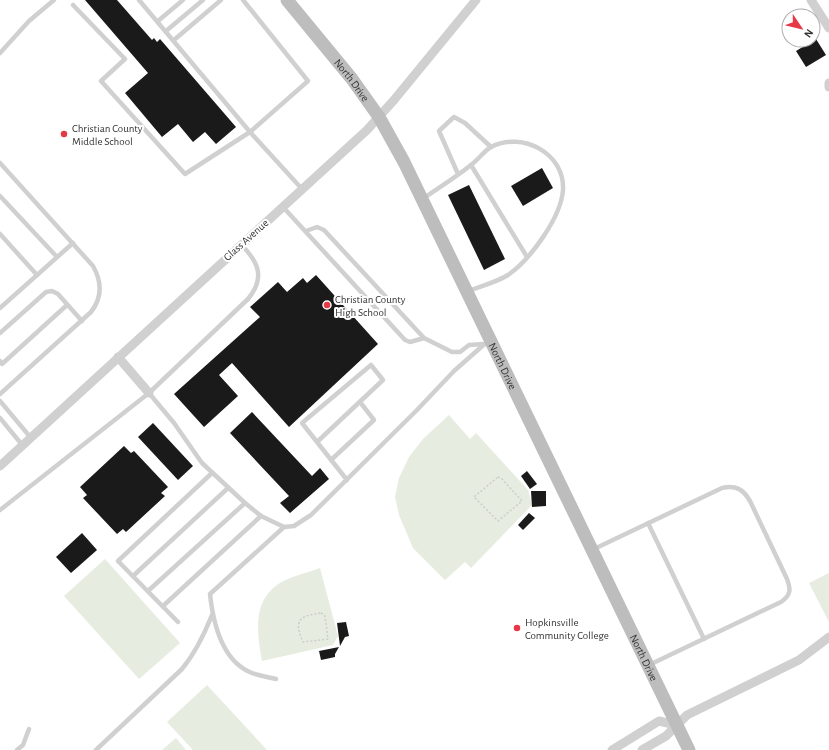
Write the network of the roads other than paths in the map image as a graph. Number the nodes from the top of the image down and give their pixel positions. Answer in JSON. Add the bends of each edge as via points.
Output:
{"nodes":[{"id":1,"x":54,"y":0,"type":"edge"},
{"id":2,"x":139,"y":0,"type":"edge"},
{"id":3,"x":183,"y":0,"type":"edge"},
{"id":4,"x":203,"y":0,"type":"edge"},
{"id":5,"x":221,"y":0,"type":"edge"},
{"id":6,"x":243,"y":0,"type":"edge"},
{"id":7,"x":287,"y":0,"type":"edge"},
{"id":8,"x":476,"y":0,"type":"edge"},
{"id":9,"x":811,"y":0,"type":"edge"},
{"id":10,"x":73,"y":5,"type":"dead end"},
{"id":11,"x":158,"y":21,"type":"junction"},
{"id":12,"x":829,"y":28,"type":"edge"},
{"id":13,"x":166,"y":31,"type":"junction"},
{"id":14,"x":174,"y":40,"type":"junction"},
{"id":15,"x":0,"y":53,"type":"edge"},
{"id":16,"x":829,"y":83,"type":"edge"},
{"id":17,"x":829,"y":87,"type":"edge"},
{"id":18,"x":379,"y":117,"type":"junction"},
{"id":19,"x":250,"y":132,"type":"junction"},
{"id":20,"x":491,"y":147,"type":"junction"},
{"id":21,"x":471,"y":165,"type":"junction"},
{"id":22,"x":1,"y":166,"type":"edge"},
{"id":23,"x":458,"y":174,"type":"junction"},
{"id":24,"x":302,"y":189,"type":"junction"},
{"id":25,"x":0,"y":196,"type":"edge"},
{"id":26,"x":422,"y":200,"type":"junction"},
{"id":27,"x":283,"y":206,"type":"junction"},
{"id":28,"x":306,"y":231,"type":"junction"},
{"id":29,"x":0,"y":234,"type":"edge"},
{"id":30,"x":73,"y":243,"type":"junction"},
{"id":31,"x":241,"y":244,"type":"junction"},
{"id":32,"x":57,"y":257,"type":"junction"},
{"id":33,"x":527,"y":257,"type":"junction"},
{"id":34,"x":37,"y":275,"type":"junction"},
{"id":35,"x":467,"y":292,"type":"junction"},
{"id":36,"x":67,"y":305,"type":"junction"},
{"id":37,"x":0,"y":308,"type":"edge"},
{"id":38,"x":82,"y":320,"type":"junction"},
{"id":39,"x":0,"y":333,"type":"edge"},
{"id":40,"x":424,"y":338,"type":"junction"},
{"id":41,"x":487,"y":342,"type":"junction"},
{"id":42,"x":118,"y":357,"type":"junction"},
{"id":43,"x":0,"y":361,"type":"edge"},
{"id":44,"x":148,"y":393,"type":"junction"},
{"id":45,"x":0,"y":394,"type":"edge"},
{"id":46,"x":0,"y":401,"type":"edge"},
{"id":47,"x":360,"y":402,"type":"junction"},
{"id":48,"x":0,"y":418,"type":"edge"},
{"id":49,"x":31,"y":438,"type":"junction"},
{"id":50,"x":317,"y":442,"type":"junction"},
{"id":51,"x":23,"y":446,"type":"junction"},
{"id":52,"x":331,"y":460,"type":"junction"},
{"id":53,"x":0,"y":466,"type":"edge"},
{"id":54,"x":212,"y":473,"type":"junction"},
{"id":55,"x":347,"y":480,"type":"junction"},
{"id":56,"x":228,"y":488,"type":"junction"},
{"id":57,"x":245,"y":503,"type":"junction"},
{"id":58,"x":0,"y":510,"type":"edge"},
{"id":59,"x":261,"y":516,"type":"junction"},
{"id":60,"x":648,"y":523,"type":"junction"},
{"id":61,"x":284,"y":527,"type":"junction"},
{"id":62,"x":592,"y":550,"type":"junction"},
{"id":63,"x":133,"y":576,"type":"junction"},
{"id":64,"x":148,"y":591,"type":"junction"},
{"id":65,"x":163,"y":606,"type":"junction"},
{"id":66,"x":212,"y":615,"type":"junction"},
{"id":67,"x":178,"y":622,"type":"dead end"},
{"id":68,"x":829,"y":637,"type":"edge"},
{"id":69,"x":704,"y":639,"type":"junction"},
{"id":70,"x":647,"y":666,"type":"junction"},
{"id":71,"x":276,"y":679,"type":"dead end"},
{"id":72,"x":676,"y":725,"type":"junction"},
{"id":73,"x":29,"y":729,"type":"dead end"},
{"id":74,"x":17,"y":750,"type":"edge"},
{"id":75,"x":96,"y":750,"type":"edge"},
{"id":76,"x":612,"y":750,"type":"edge"},
{"id":77,"x":642,"y":750,"type":"edge"},
{"id":78,"x":689,"y":750,"type":"edge"}],
"edges":[{"from":1,"to":15,"type":"lane"},
{"from":2,"to":11,"type":"lane"},
{"from":3,"to":11,"type":"lane"},
{"from":4,"to":13,"type":"lane"},
{"from":5,"to":14,"type":"lane"},
{"from":6,"to":19,"type":"lane","via":[[308,81]]},
{"from":7,"to":18,"type":"main road","name":"North Drive","via":[[352,79]]},
{"from":8,"to":18,"type":"street","name":"Glass Avenue"},
{"from":9,"to":12,"type":"street"},
{"from":10,"to":19,"type":"lane","via":[[125,60],[101,81],[185,174]]},
{"from":11,"to":13,"type":"lane"},
{"from":13,"to":14,"type":"lane"},
{"from":14,"to":19,"type":"lane"},
{"from":16,"to":17,"type":"street"},
{"from":18,"to":24,"type":"street","name":"Glass Avenue"},
{"from":18,"to":26,"type":"main road","name":"North Drive"},
{"from":19,"to":24,"type":"lane"},
{"from":20,"to":21,"type":"lane"},
{"from":20,"to":23,"type":"lane","via":[[465,123],[454,117],[439,131]]},
{"from":20,"to":33,"type":"lane","via":[[513,142],[531,144],[547,153],[559,170],[563,189],[559,206],[546,233]]},
{"from":21,"to":23,"type":"lane"},
{"from":21,"to":33,"type":"lane"},
{"from":22,"to":30,"type":"lane"},
{"from":23,"to":26,"type":"lane"},
{"from":24,"to":27,"type":"street","name":"Glass Avenue"},
{"from":25,"to":32,"type":"lane"},
{"from":26,"to":35,"type":"main road","name":"North Drive"},
{"from":27,"to":28,"type":"lane"},
{"from":27,"to":31,"type":"street","name":"Glass Avenue"},
{"from":28,"to":40,"type":"lane","via":[[317,227],[324,230]]},
{"from":28,"to":40,"type":"lane","via":[[405,340],[410,342]]},
{"from":29,"to":34,"type":"lane"},
{"from":30,"to":32,"type":"lane"},
{"from":30,"to":38,"type":"lane","via":[[93,266],[100,284],[96,306]]},
{"from":31,"to":42,"type":"street","name":"Glass Avenue"},
{"from":31,"to":44,"type":"lane","via":[[252,256],[257,268],[257,284],[252,294]]},
{"from":32,"to":34,"type":"lane"},
{"from":33,"to":35,"type":"lane","via":[[508,275]]},
{"from":34,"to":37,"type":"lane"},
{"from":35,"to":41,"type":"main road","name":"North Drive"},
{"from":36,"to":38,"type":"lane"},
{"from":36,"to":39,"type":"lane","via":[[58,294],[46,292]]},
{"from":36,"to":43,"type":"lane","via":[[2,364]]},
{"from":38,"to":45,"type":"lane"},
{"from":40,"to":41,"type":"lane","via":[[452,352],[460,352],[469,345]]},
{"from":41,"to":55,"type":"lane","via":[[454,371]]},
{"from":41,"to":62,"type":"main road","name":"North Drive"},
{"from":42,"to":44,"type":"street"},
{"from":42,"to":49,"type":"street","name":"Glass Avenue"},
{"from":44,"to":54,"type":"lane"},
{"from":44,"to":58,"type":"lane"},
{"from":46,"to":49,"type":"lane"},
{"from":47,"to":50,"type":"lane"},
{"from":47,"to":50,"type":"lane","via":[[384,380],[371,365],[302,423]]},
{"from":47,"to":52,"type":"lane","via":[[374,420]]},
{"from":48,"to":51,"type":"lane"},
{"from":49,"to":51,"type":"street","name":"Glass Avenue"},
{"from":50,"to":52,"type":"lane"},
{"from":51,"to":53,"type":"street","name":"Glass Avenue"},
{"from":52,"to":55,"type":"lane"},
{"from":54,"to":56,"type":"lane"},
{"from":54,"to":63,"type":"lane","via":[[118,561]]},
{"from":55,"to":61,"type":"lane","via":[[311,515],[300,523]]},
{"from":56,"to":57,"type":"lane"},
{"from":56,"to":63,"type":"lane"},
{"from":57,"to":59,"type":"lane"},
{"from":57,"to":64,"type":"lane"},
{"from":59,"to":61,"type":"lane"},
{"from":59,"to":65,"type":"lane"},
{"from":60,"to":62,"type":"lane"},
{"from":60,"to":69,"type":"lane"},
{"from":60,"to":69,"type":"lane","via":[[728,486],[739,488],[750,501],[787,579],[789,595],[781,602]]},
{"from":61,"to":66,"type":"lane","via":[[210,594]]},
{"from":62,"to":70,"type":"main road","name":"North Drive"},
{"from":63,"to":64,"type":"lane"},
{"from":64,"to":65,"type":"lane"},
{"from":65,"to":67,"type":"lane"},
{"from":66,"to":71,"type":"lane","via":[[225,650],[237,663],[251,673]]},
{"from":66,"to":75,"type":"lane","via":[[201,641],[182,669]]},
{"from":68,"to":72,"type":"street","via":[[799,660],[687,715]]},
{"from":69,"to":70,"type":"lane"},
{"from":70,"to":72,"type":"main road","name":"North Drive"},
{"from":72,"to":76,"type":"street","via":[[659,721]]},
{"from":72,"to":77,"type":"street","via":[[666,736]]},
{"from":72,"to":78,"type":"main road","name":"North Drive"},
{"from":73,"to":74,"type":"lane","via":[[23,745]]}]}
